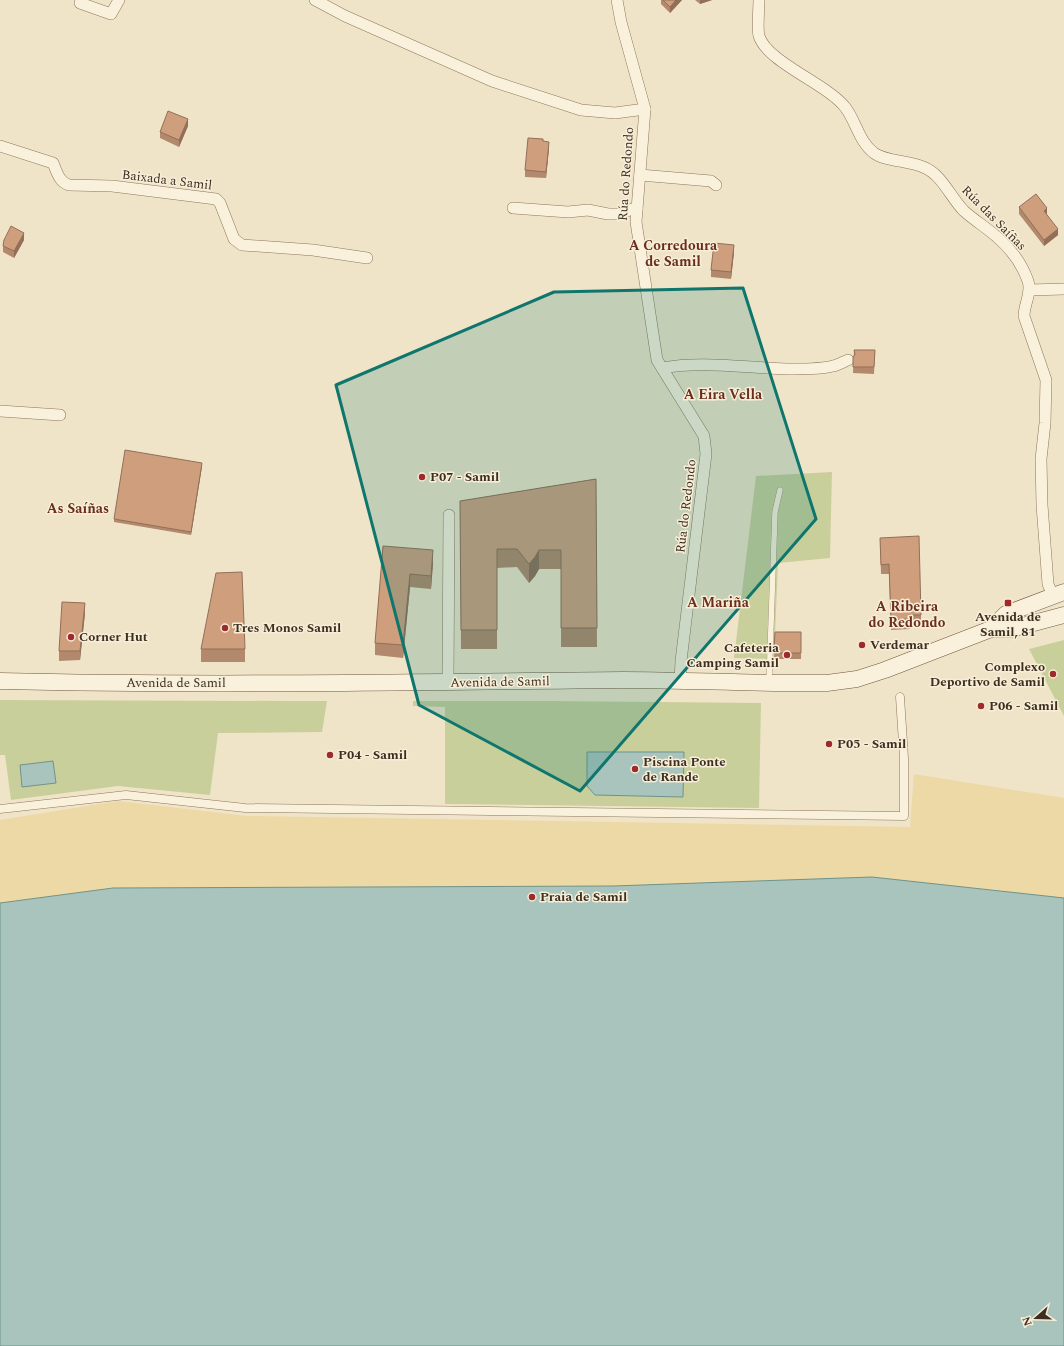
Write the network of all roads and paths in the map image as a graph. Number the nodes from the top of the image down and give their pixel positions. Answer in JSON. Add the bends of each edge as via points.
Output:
{"nodes":[{"id":1,"x":119,"y":0,"type":"edge"},
{"id":2,"x":316,"y":0,"type":"edge"},
{"id":3,"x":617,"y":0,"type":"edge"},
{"id":4,"x":759,"y":0,"type":"edge"},
{"id":5,"x":80,"y":3,"type":"dead end"},
{"id":6,"x":645,"y":109,"type":"junction"},
{"id":7,"x":0,"y":146,"type":"edge"},
{"id":8,"x":640,"y":175,"type":"junction"},
{"id":9,"x":716,"y":185,"type":"dead end"},
{"id":10,"x":513,"y":208,"type":"dead end"},
{"id":11,"x":637,"y":209,"type":"junction"},
{"id":12,"x":367,"y":258,"type":"dead end"},
{"id":13,"x":1030,"y":290,"type":"junction"},
{"id":14,"x":1064,"y":290,"type":"edge"},
{"id":15,"x":848,"y":360,"type":"dead end"},
{"id":16,"x":662,"y":368,"type":"junction"},
{"id":17,"x":0,"y":411,"type":"edge"},
{"id":18,"x":60,"y":415,"type":"dead end"},
{"id":19,"x":780,"y":490,"type":"dead end"},
{"id":20,"x":449,"y":515,"type":"dead end"},
{"id":21,"x":1058,"y":594,"type":"edge"},
{"id":22,"x":1064,"y":615,"type":"edge"},
{"id":23,"x":991,"y":629,"type":"junction"},
{"id":24,"x":0,"y":681,"type":"edge"},
{"id":25,"x":680,"y":681,"type":"junction"},
{"id":26,"x":448,"y":682,"type":"junction"},
{"id":27,"x":769,"y":683,"type":"junction"},
{"id":28,"x":900,"y":697,"type":"dead end"},
{"id":29,"x":0,"y":809,"type":"edge"}],
"edges":[{"from":1,"to":5,"type":"street","via":[[111,14]]},
{"from":2,"to":6,"type":"street","name":"Rúa do Redondo","via":[[345,16],[492,81],[581,110],[615,113]]},
{"from":3,"to":6,"type":"street","name":"Rúa do Redondo"},
{"from":4,"to":13,"type":"street","name":"Rúa das Saíñas","via":[[759,36],[763,44],[787,65],[838,100],[874,154],[923,167],[934,173],[953,199],[1013,254],[1021,264]]},
{"from":6,"to":8,"type":"street","name":"Rúa do Redondo"},
{"from":7,"to":12,"type":"street","name":"Baixada a Samil","via":[[53,163],[58,176],[69,185],[112,186],[216,200],[220,203],[234,239],[242,244]]},
{"from":8,"to":9,"type":"street","via":[[711,180]]},
{"from":8,"to":11,"type":"street","name":"Rúa do Redondo"},
{"from":10,"to":11,"type":"street","via":[[568,212],[588,210],[608,214],[620,214]]},
{"from":11,"to":16,"type":"street","name":"Rúa do Redondo","via":[[636,222],[657,360]]},
{"from":13,"to":14,"type":"street"},
{"from":13,"to":21,"type":"street","via":[[1024,316],[1046,380],[1041,484],[1048,584]]},
{"from":15,"to":16,"type":"street","via":[[833,366],[808,368],[695,365]]},
{"from":16,"to":25,"type":"street","name":"Rúa do Redondo","via":[[704,436],[706,454]]},
{"from":17,"to":18,"type":"street"},
{"from":19,"to":27,"type":"lane","via":[[775,512]]},
{"from":20,"to":26,"type":"street"},
{"from":21,"to":23,"type":"main road","name":"Avenida de Samil","via":[[1006,614]]},
{"from":22,"to":23,"type":"main road","name":"Avenida de Samil","via":[[1011,629]]},
{"from":23,"to":27,"type":"main road","name":"Avenida de Samil","via":[[857,679],[827,683]]},
{"from":24,"to":26,"type":"main road","name":"Avenida de Samil","via":[[145,684]]},
{"from":25,"to":26,"type":"main road","name":"Avenida de Samil"},
{"from":25,"to":27,"type":"main road","name":"Avenida de Samil"},
{"from":28,"to":29,"type":"street","via":[[904,816],[245,808],[126,795]]}]}
